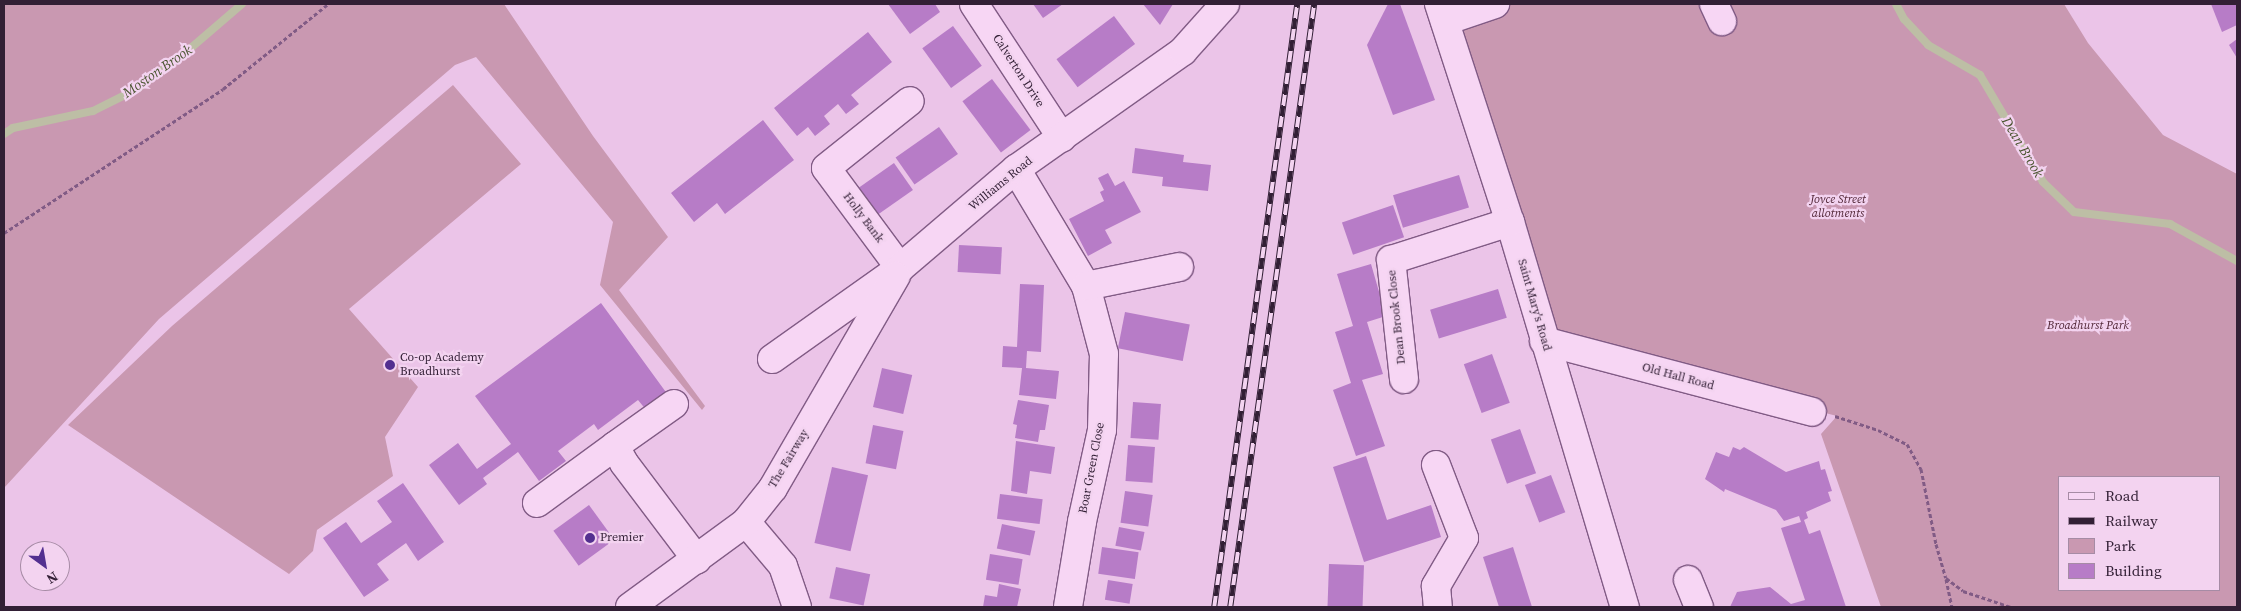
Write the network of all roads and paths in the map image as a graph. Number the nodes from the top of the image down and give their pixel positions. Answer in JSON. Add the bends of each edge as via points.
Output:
{"nodes":[{"id":1,"x":328,"y":4,"type":"edge"},
{"id":2,"x":974,"y":4,"type":"edge"},
{"id":3,"x":1225,"y":4,"type":"edge"},
{"id":4,"x":1495,"y":4,"type":"edge"},
{"id":5,"x":1442,"y":12,"type":"edge"},
{"id":6,"x":910,"y":101,"type":"dead end"},
{"id":7,"x":1062,"y":138,"type":"junction"},
{"id":8,"x":1016,"y":170,"type":"junction"},
{"id":9,"x":1510,"y":222,"type":"junction"},
{"id":10,"x":4,"y":233,"type":"edge"},
{"id":11,"x":1179,"y":267,"type":"dead end"},
{"id":12,"x":900,"y":268,"type":"junction"},
{"id":13,"x":1086,"y":286,"type":"junction"},
{"id":14,"x":1544,"y":341,"type":"junction"},
{"id":15,"x":772,"y":359,"type":"dead end"},
{"id":16,"x":1404,"y":379,"type":"dead end"},
{"id":17,"x":674,"y":404,"type":"dead end"},
{"id":18,"x":1812,"y":412,"type":"joint"},
{"id":19,"x":615,"y":446,"type":"junction"},
{"id":20,"x":1436,"y":465,"type":"dead end"},
{"id":21,"x":537,"y":503,"type":"dead end"},
{"id":22,"x":746,"y":522,"type":"junction"},
{"id":23,"x":697,"y":560,"type":"junction"},
{"id":24,"x":1946,"y":578,"type":"junction"},
{"id":25,"x":1688,"y":580,"type":"dead end"},
{"id":26,"x":630,"y":607,"type":"edge"},
{"id":27,"x":797,"y":607,"type":"edge"},
{"id":28,"x":1068,"y":607,"type":"edge"},
{"id":29,"x":1438,"y":607,"type":"edge"},
{"id":30,"x":1625,"y":607,"type":"edge"},
{"id":31,"x":1698,"y":607,"type":"edge"},
{"id":32,"x":1952,"y":607,"type":"edge"},
{"id":33,"x":2011,"y":607,"type":"edge"}],
"edges":[{"from":1,"to":10,"type":"path","via":[[224,88]]},
{"from":2,"to":7,"type":"street","name":"Calverton Drive"},
{"from":3,"to":7,"type":"street","name":"Williams Road","via":[[1183,51]]},
{"from":4,"to":5,"type":"street"},
{"from":5,"to":9,"type":"street","name":"Saint Mary's Road"},
{"from":6,"to":12,"type":"street","name":"Holly Bank","via":[[826,168]]},
{"from":7,"to":8,"type":"street","name":"Williams Road"},
{"from":8,"to":12,"type":"street","name":"Williams Road"},
{"from":8,"to":13,"type":"street","name":"Boar Green Close"},
{"from":9,"to":14,"type":"street","name":"Saint Mary's Road"},
{"from":9,"to":16,"type":"street","name":"Dean Brook Close","via":[[1391,260]]},
{"from":11,"to":13,"type":"street"},
{"from":12,"to":15,"type":"street","name":"Williams Road"},
{"from":12,"to":22,"type":"street","name":"The Fairway","via":[[772,488]]},
{"from":13,"to":28,"type":"street","name":"Boar Green Close","via":[[1104,354],[1102,430]]},
{"from":14,"to":18,"type":"street","name":"Old Hall Road"},
{"from":14,"to":30,"type":"street","name":"Saint Mary's Road"},
{"from":17,"to":19,"type":"street"},
{"from":18,"to":24,"type":"path","via":[[1878,430],[1907,444],[1921,469]]},
{"from":19,"to":21,"type":"street"},
{"from":19,"to":23,"type":"street","via":[[624,463]]},
{"from":20,"to":29,"type":"street","via":[[1464,538],[1436,586]]},
{"from":22,"to":23,"type":"street","name":"The Fairway"},
{"from":22,"to":27,"type":"street","via":[[783,566]]},
{"from":23,"to":26,"type":"street","name":"The Fairway"},
{"from":24,"to":32,"type":"path"},
{"from":24,"to":33,"type":"path","via":[[1963,591]]},
{"from":25,"to":31,"type":"street"}]}
